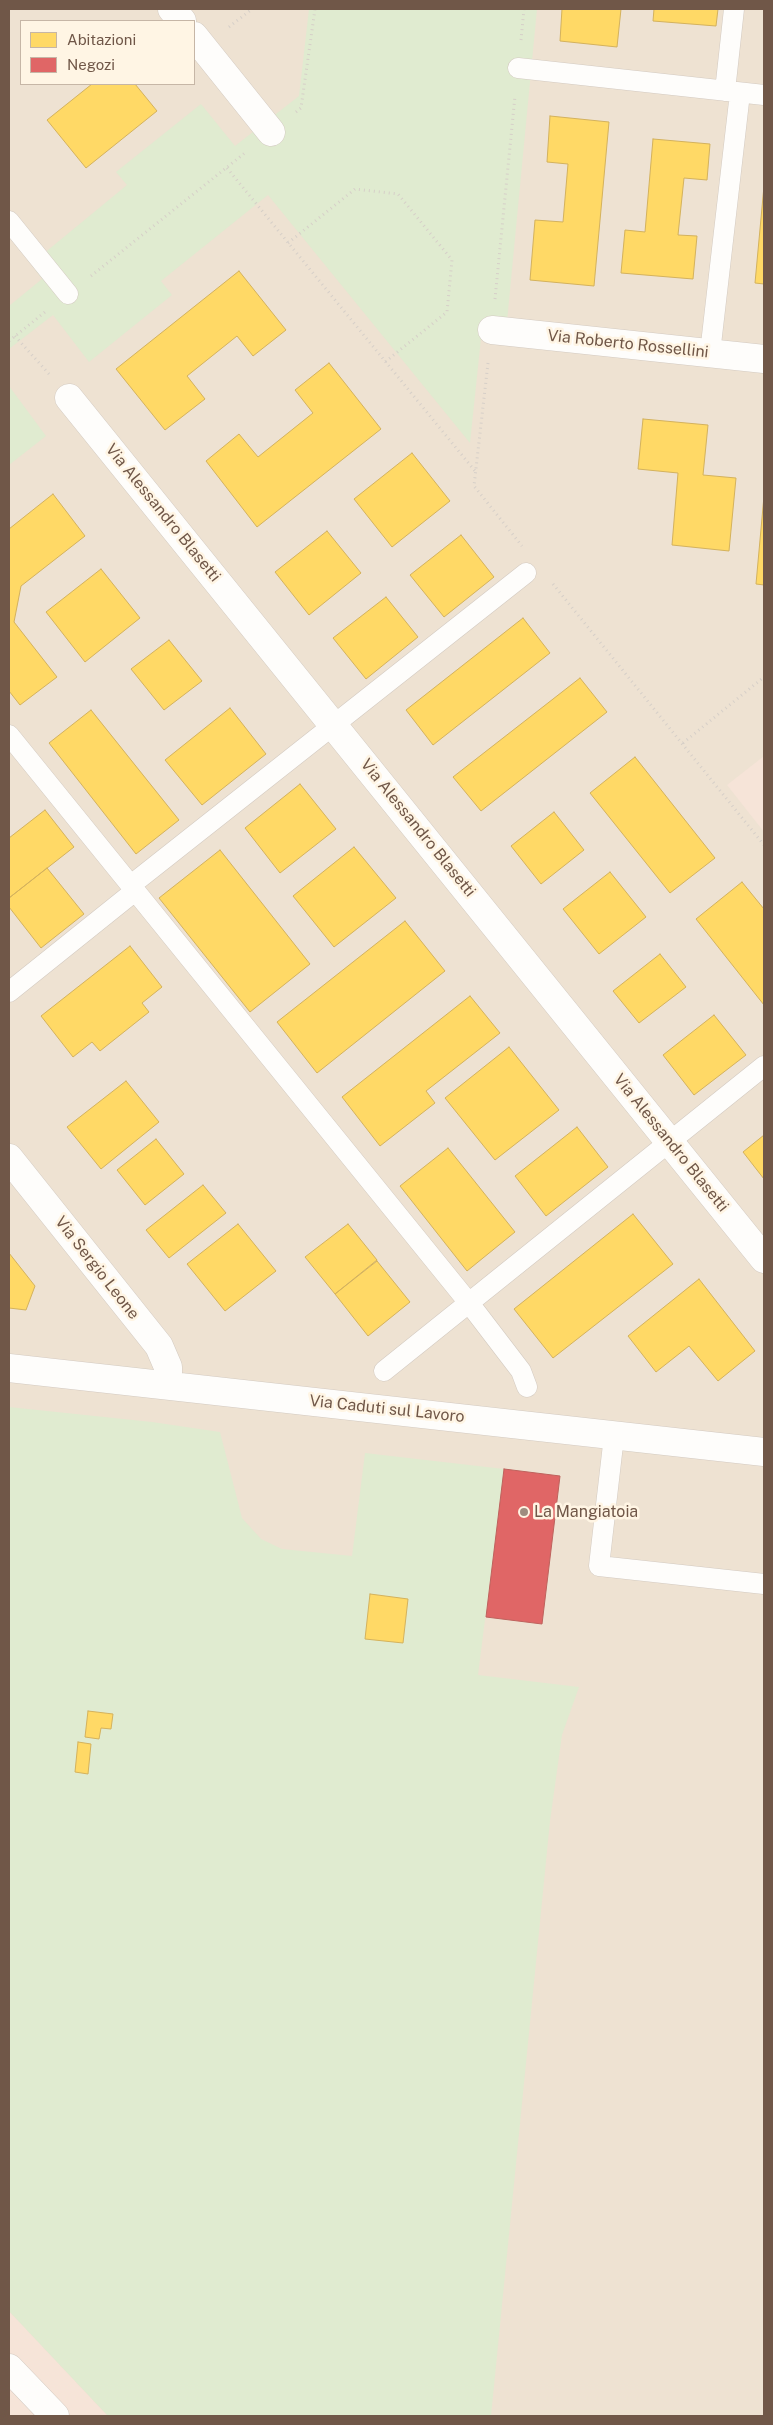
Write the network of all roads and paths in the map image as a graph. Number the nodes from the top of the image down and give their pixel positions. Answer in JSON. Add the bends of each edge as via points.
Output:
{"nodes":[{"id":1,"x":172,"y":9,"type":"edge"},
{"id":2,"x":315,"y":9,"type":"edge"},
{"id":3,"x":524,"y":9,"type":"edge"},
{"id":4,"x":734,"y":9,"type":"edge"},
{"id":5,"x":181,"y":20,"type":"edge"},
{"id":6,"x":195,"y":37,"type":"edge"},
{"id":7,"x":518,"y":68,"type":"junction"},
{"id":8,"x":732,"y":92,"type":"junction"},
{"id":9,"x":764,"y":95,"type":"edge"},
{"id":10,"x":271,"y":132,"type":"junction"},
{"id":11,"x":227,"y":168,"type":"junction"},
{"id":12,"x":9,"y":221,"type":"edge"},
{"id":13,"x":288,"y":244,"type":"junction"},
{"id":14,"x":68,"y":294,"type":"junction"},
{"id":15,"x":492,"y":330,"type":"junction"},
{"id":16,"x":15,"y":336,"type":"junction"},
{"id":17,"x":9,"y":341,"type":"edge"},
{"id":18,"x":710,"y":353,"type":"junction"},
{"id":19,"x":764,"y":359,"type":"edge"},
{"id":20,"x":385,"y":362,"type":"junction"},
{"id":21,"x":69,"y":398,"type":"joint"},
{"id":22,"x":475,"y":472,"type":"junction"},
{"id":23,"x":525,"y":550,"type":"dead end"},
{"id":24,"x":526,"y":573,"type":"dead end"},
{"id":25,"x":549,"y":579,"type":"dead end"},
{"id":26,"x":764,"y":677,"type":"edge"},
{"id":27,"x":334,"y":724,"type":"junction"},
{"id":28,"x":9,"y":735,"type":"edge"},
{"id":29,"x":682,"y":743,"type":"junction"},
{"id":30,"x":764,"y":845,"type":"edge"},
{"id":31,"x":133,"y":888,"type":"junction"},
{"id":32,"x":9,"y":992,"type":"edge"},
{"id":33,"x":764,"y":1066,"type":"edge"},
{"id":34,"x":670,"y":1141,"type":"junction"},
{"id":35,"x":9,"y":1158,"type":"edge"},
{"id":36,"x":764,"y":1259,"type":"edge"},
{"id":37,"x":469,"y":1303,"type":"junction"},
{"id":38,"x":9,"y":1368,"type":"edge"},
{"id":39,"x":384,"y":1371,"type":"dead end"},
{"id":40,"x":168,"y":1385,"type":"junction"},
{"id":41,"x":527,"y":1387,"type":"dead end"},
{"id":42,"x":614,"y":1436,"type":"junction"},
{"id":43,"x":764,"y":1452,"type":"edge"},
{"id":44,"x":764,"y":1584,"type":"edge"},
{"id":45,"x":9,"y":2368,"type":"edge"},
{"id":46,"x":55,"y":2416,"type":"edge"}],
"edges":[{"from":1,"to":5,"type":"street"},
{"from":2,"to":10,"type":"path","via":[[301,108]]},
{"from":3,"to":7,"type":"path"},
{"from":4,"to":8,"type":"lane"},
{"from":6,"to":10,"type":"street"},
{"from":7,"to":8,"type":"lane"},
{"from":7,"to":15,"type":"path"},
{"from":8,"to":9,"type":"lane"},
{"from":8,"to":18,"type":"lane"},
{"from":10,"to":11,"type":"path"},
{"from":11,"to":13,"type":"path"},
{"from":11,"to":14,"type":"path"},
{"from":12,"to":14,"type":"lane"},
{"from":13,"to":20,"type":"path"},
{"from":13,"to":20,"type":"path","via":[[355,189],[398,194],[428,230],[452,260],[447,312]]},
{"from":14,"to":16,"type":"path"},
{"from":15,"to":18,"type":"street","name":"Via Roberto Rossellini"},
{"from":15,"to":22,"type":"path"},
{"from":16,"to":17,"type":"path"},
{"from":16,"to":21,"type":"path"},
{"from":18,"to":19,"type":"street","name":"Via Roberto Rossellini"},
{"from":20,"to":22,"type":"path"},
{"from":21,"to":27,"type":"street","name":"Via Alessandro Blasetti"},
{"from":22,"to":23,"type":"path","via":[[474,486]]},
{"from":24,"to":27,"type":"lane"},
{"from":25,"to":29,"type":"path"},
{"from":26,"to":29,"type":"path"},
{"from":27,"to":31,"type":"lane"},
{"from":27,"to":34,"type":"street","name":"Via Alessandro Blasetti"},
{"from":28,"to":31,"type":"lane"},
{"from":29,"to":30,"type":"path"},
{"from":31,"to":32,"type":"lane"},
{"from":31,"to":37,"type":"lane"},
{"from":33,"to":34,"type":"lane"},
{"from":34,"to":36,"type":"street","name":"Via Alessandro Blasetti"},
{"from":34,"to":37,"type":"lane"},
{"from":35,"to":40,"type":"street","name":"Via Sergio Leone","via":[[159,1346],[168,1367]]},
{"from":37,"to":39,"type":"lane"},
{"from":37,"to":41,"type":"lane","via":[[521,1370]]},
{"from":38,"to":40,"type":"street","name":"Via Caduti sul Lavoro"},
{"from":40,"to":42,"type":"street","name":"Via Caduti sul Lavoro"},
{"from":42,"to":43,"type":"street","name":"Via Caduti sul Lavoro"},
{"from":42,"to":44,"type":"lane","via":[[599,1566]]},
{"from":45,"to":46,"type":"street"}]}
